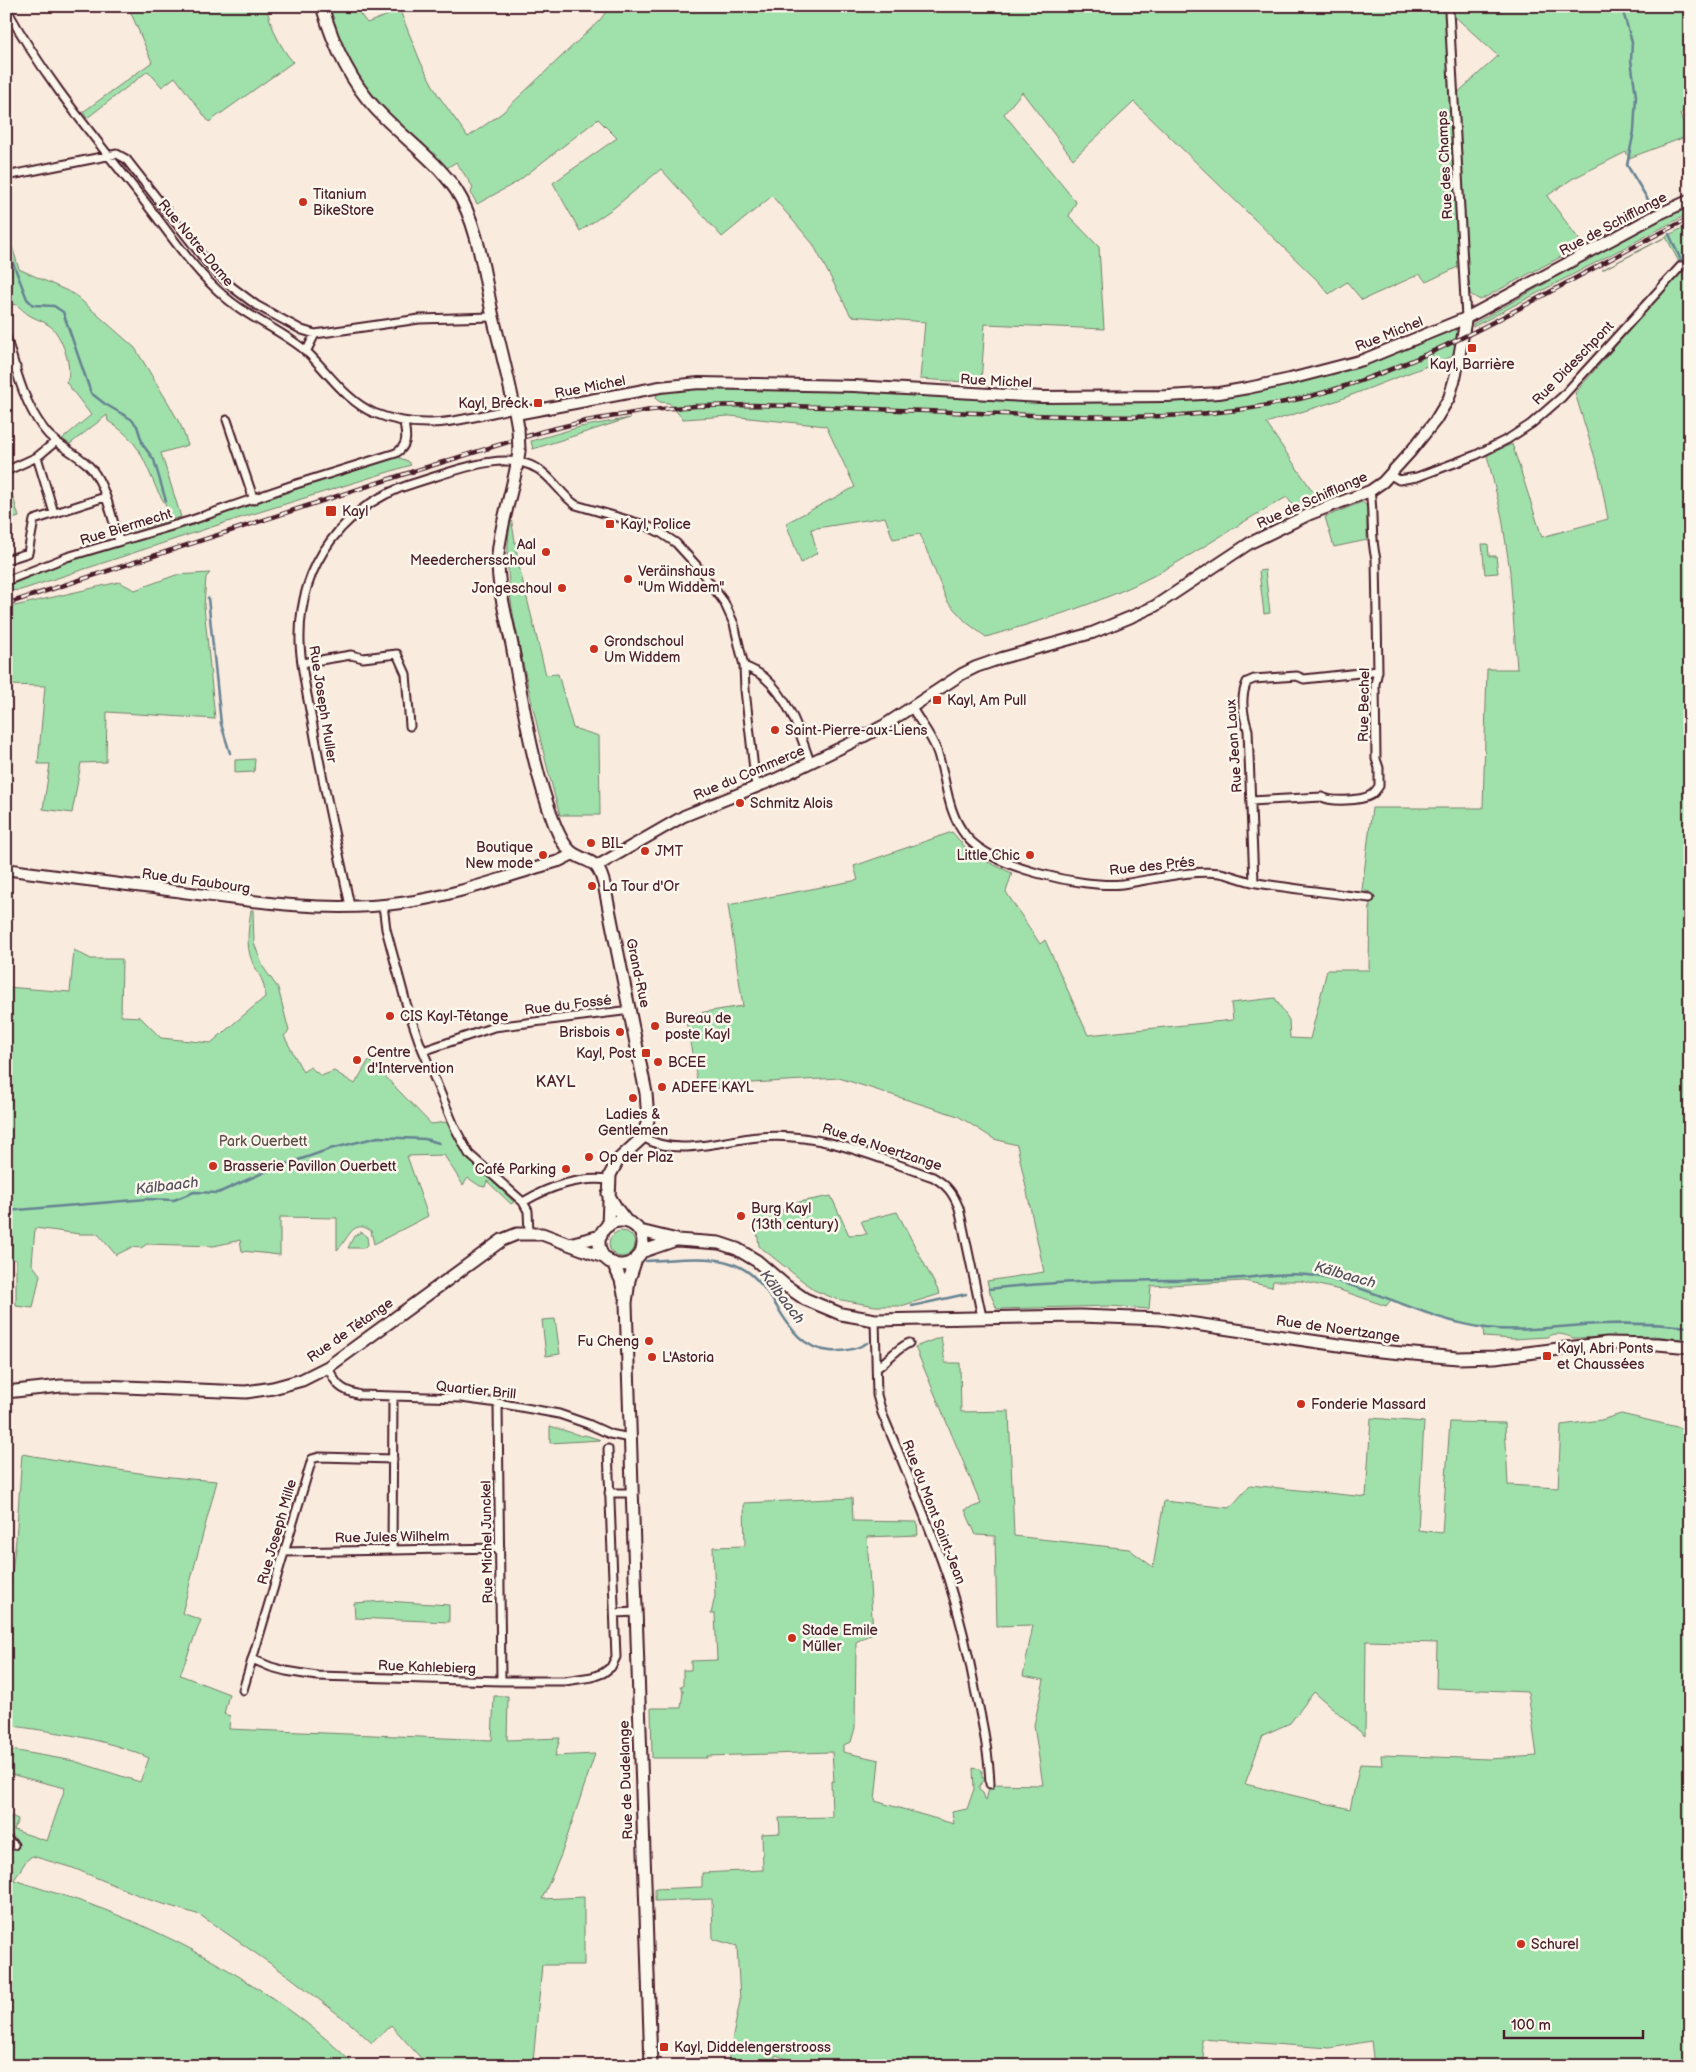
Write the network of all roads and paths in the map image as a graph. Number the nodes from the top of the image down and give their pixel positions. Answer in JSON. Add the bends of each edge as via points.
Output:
{"nodes":[{"id":1,"x":322,"y":6,"type":"edge"},
{"id":2,"x":6,"y":8,"type":"edge"},
{"id":3,"x":1449,"y":11,"type":"dead end"},
{"id":4,"x":108,"y":154,"type":"junction"},
{"id":5,"x":6,"y":176,"type":"edge"},
{"id":6,"x":1690,"y":200,"type":"edge"},
{"id":7,"x":1681,"y":266,"type":"dead end"},
{"id":8,"x":494,"y":317,"type":"junction"},
{"id":9,"x":1466,"y":318,"type":"junction"},
{"id":10,"x":315,"y":334,"type":"junction"},
{"id":11,"x":6,"y":336,"type":"edge"},
{"id":12,"x":306,"y":352,"type":"junction"},
{"id":13,"x":16,"y":367,"type":"junction"},
{"id":14,"x":6,"y":373,"type":"edge"},
{"id":15,"x":515,"y":411,"type":"junction"},
{"id":16,"x":227,"y":420,"type":"dead end"},
{"id":17,"x":404,"y":422,"type":"junction"},
{"id":18,"x":55,"y":442,"type":"junction"},
{"id":19,"x":519,"y":456,"type":"junction"},
{"id":20,"x":37,"y":458,"type":"junction"},
{"id":21,"x":6,"y":471,"type":"edge"},
{"id":22,"x":1392,"y":472,"type":"junction"},
{"id":23,"x":1370,"y":491,"type":"junction"},
{"id":24,"x":105,"y":497,"type":"junction"},
{"id":25,"x":254,"y":500,"type":"junction"},
{"id":26,"x":54,"y":513,"type":"junction"},
{"id":27,"x":119,"y":541,"type":"junction"},
{"id":28,"x":6,"y":560,"type":"edge"},
{"id":29,"x":6,"y":581,"type":"edge"},
{"id":30,"x":302,"y":663,"type":"junction"},
{"id":31,"x":744,"y":666,"type":"junction"},
{"id":32,"x":1378,"y":671,"type":"junction"},
{"id":33,"x":912,"y":708,"type":"junction"},
{"id":34,"x":410,"y":726,"type":"dead end"},
{"id":35,"x":810,"y":762,"type":"junction"},
{"id":36,"x":756,"y":786,"type":"junction"},
{"id":37,"x":1251,"y":801,"type":"junction"},
{"id":38,"x":573,"y":854,"type":"junction"},
{"id":39,"x":597,"y":866,"type":"junction"},
{"id":40,"x":6,"y":869,"type":"edge"},
{"id":41,"x":1254,"y":882,"type":"junction"},
{"id":42,"x":1370,"y":898,"type":"dead end"},
{"id":43,"x":383,"y":905,"type":"junction"},
{"id":44,"x":350,"y":906,"type":"junction"},
{"id":45,"x":631,"y":1010,"type":"junction"},
{"id":46,"x":423,"y":1052,"type":"junction"},
{"id":47,"x":643,"y":1137,"type":"junction"},
{"id":48,"x":609,"y":1180,"type":"junction"},
{"id":49,"x":608,"y":1193,"type":"junction"},
{"id":50,"x":523,"y":1202,"type":"junction"},
{"id":51,"x":627,"y":1222,"type":"junction"},
{"id":52,"x":608,"y":1226,"type":"junction"},
{"id":53,"x":640,"y":1231,"type":"junction"},
{"id":54,"x":529,"y":1232,"type":"junction"},
{"id":55,"x":601,"y":1236,"type":"junction"},
{"id":56,"x":677,"y":1240,"type":"junction"},
{"id":57,"x":568,"y":1244,"type":"junction"},
{"id":58,"x":639,"y":1256,"type":"junction"},
{"id":59,"x":609,"y":1260,"type":"junction"},
{"id":60,"x":626,"y":1302,"type":"junction"},
{"id":61,"x":982,"y":1318,"type":"junction"},
{"id":62,"x":875,"y":1320,"type":"junction"},
{"id":63,"x":909,"y":1343,"type":"dead end"},
{"id":64,"x":1690,"y":1347,"type":"edge"},
{"id":65,"x":328,"y":1367,"type":"junction"},
{"id":66,"x":877,"y":1368,"type":"junction"},
{"id":67,"x":6,"y":1392,"type":"edge"},
{"id":68,"x":394,"y":1396,"type":"junction"},
{"id":69,"x":498,"y":1403,"type":"junction"},
{"id":70,"x":630,"y":1438,"type":"junction"},
{"id":71,"x":608,"y":1449,"type":"dead end"},
{"id":72,"x":393,"y":1459,"type":"junction"},
{"id":73,"x":632,"y":1492,"type":"junction"},
{"id":74,"x":609,"y":1493,"type":"junction"},
{"id":75,"x":500,"y":1548,"type":"junction"},
{"id":76,"x":392,"y":1550,"type":"junction"},
{"id":77,"x":284,"y":1552,"type":"junction"},
{"id":78,"x":636,"y":1612,"type":"junction"},
{"id":79,"x":615,"y":1613,"type":"junction"},
{"id":80,"x":252,"y":1659,"type":"junction"},
{"id":81,"x":501,"y":1681,"type":"junction"},
{"id":82,"x":243,"y":1690,"type":"dead end"},
{"id":83,"x":990,"y":1784,"type":"dead end"},
{"id":84,"x":6,"y":1839,"type":"edge"},
{"id":85,"x":14,"y":1845,"type":"dead end"},
{"id":86,"x":651,"y":2066,"type":"edge"}],
"edges":[{"from":1,"to":8,"type":"main road","via":[[342,60],[359,89],[376,110],[425,154],[456,191],[473,229]]},
{"from":2,"to":4,"type":"street","name":"Rue Notre-Dame","via":[[42,68]]},
{"from":3,"to":9,"type":"street","name":"Rue des Champs"},
{"from":4,"to":5,"type":"street"},
{"from":4,"to":10,"type":"street","via":[[126,159],[210,266],[232,288],[256,305]]},
{"from":4,"to":12,"type":"street","name":"Rue Notre-Dame","via":[[189,258],[225,297]]},
{"from":6,"to":9,"type":"main road","name":"Rue de Schifflange"},
{"from":7,"to":22,"type":"street","name":"Rue Dideschpont","via":[[1562,397],[1531,424],[1476,456],[1417,477],[1399,480]]},
{"from":8,"to":10,"type":"street","via":[[419,318]]},
{"from":8,"to":15,"type":"main road"},
{"from":9,"to":15,"type":"main road","name":"Rue Michel","via":[[1363,360],[1290,380],[1219,393],[1042,397],[854,386],[699,383]]},
{"from":9,"to":22,"type":"main road","name":"Rue de Schifflange","via":[[1449,398],[1436,420]]},
{"from":10,"to":12,"type":"street"},
{"from":11,"to":13,"type":"street"},
{"from":12,"to":17,"type":"street","name":"Rue Notre-Dame","via":[[354,401],[373,413]]},
{"from":13,"to":14,"type":"street"},
{"from":13,"to":18,"type":"street","via":[[32,410]]},
{"from":15,"to":17,"type":"street","name":"Rue Notre-Dame","via":[[446,424]]},
{"from":15,"to":19,"type":"main road","bridge":true},
{"from":16,"to":25,"type":"street"},
{"from":17,"to":25,"type":"street","name":"Rue Biermecht","via":[[405,444],[396,453]]},
{"from":18,"to":20,"type":"street"},
{"from":18,"to":24,"type":"street","via":[[89,465]]},
{"from":19,"to":30,"type":"street","name":"Rue Joseph Muller","via":[[483,462],[399,487],[360,509],[336,532],[314,568],[301,617]]},
{"from":19,"to":31,"type":"street","via":[[540,470],[576,505],[645,525],[676,543],[724,602],[734,624]]},
{"from":19,"to":38,"type":"main road","via":[[500,538],[499,576],[537,769],[554,825],[562,842]]},
{"from":20,"to":21,"type":"street"},
{"from":20,"to":26,"type":"street"},
{"from":22,"to":23,"type":"main road","name":"Rue de Schifflange"},
{"from":23,"to":32,"type":"street","name":"Rue Bechel","via":[[1376,560]]},
{"from":23,"to":33,"type":"main road","name":"Rue de Schifflange","via":[[1310,514],[1250,543],[1155,606],[1092,633],[976,667]]},
{"from":24,"to":26,"type":"street"},
{"from":24,"to":27,"type":"street"},
{"from":25,"to":27,"type":"street","name":"Rue Biermecht"},
{"from":26,"to":28,"type":"street","via":[[34,520],[28,553]]},
{"from":27,"to":29,"type":"street","name":"Rue Biermecht"},
{"from":30,"to":34,"type":"street","via":[[351,655],[362,658],[397,654],[406,674]]},
{"from":30,"to":44,"type":"street","name":"Rue Joseph Muller"},
{"from":31,"to":35,"type":"street","via":[[764,678],[784,701]]},
{"from":31,"to":36,"type":"street"},
{"from":32,"to":37,"type":"street","name":"Rue Bechel","via":[[1375,730],[1379,786],[1371,795],[1328,800],[1322,797]]},
{"from":32,"to":37,"type":"street","name":"Rue Jean Laux","via":[[1247,682],[1243,691]]},
{"from":33,"to":35,"type":"main road","name":"Rue du Commerce","via":[[862,738]]},
{"from":33,"to":41,"type":"street","name":"Rue des Prés","via":[[936,748],[956,822],[967,837],[986,852],[1008,863],[1076,882],[1120,884],[1219,873]]},
{"from":35,"to":36,"type":"main road","name":"Rue du Commerce"},
{"from":36,"to":39,"type":"main road","name":"Rue du Commerce","via":[[684,816]]},
{"from":37,"to":41,"type":"street","name":"Rue Jean Laux"},
{"from":38,"to":39,"type":"main road"},
{"from":38,"to":43,"type":"main road","via":[[453,892]]},
{"from":39,"to":45,"type":"main road","name":"Grand-Rue","via":[[604,884]]},
{"from":40,"to":44,"type":"main road","name":"Rue du Faubourg","via":[[258,903]]},
{"from":41,"to":42,"type":"street","name":"Rue des Prés"},
{"from":43,"to":44,"type":"main road","name":"Rue du Faubourg"},
{"from":43,"to":46,"type":"street","via":[[386,930]]},
{"from":45,"to":46,"type":"street","name":"Rue du Fossé","via":[[494,1027]]},
{"from":45,"to":47,"type":"main road","name":"Grand-Rue","via":[[646,1093],[648,1120]]},
{"from":46,"to":50,"type":"street","via":[[455,1128],[470,1154]]},
{"from":47,"to":48,"type":"main road","via":[[618,1160]]},
{"from":47,"to":61,"type":"street","name":"Rue de Noertzange","via":[[662,1146],[687,1147],[763,1136],[802,1137],[827,1141],[933,1177],[946,1184],[960,1208]]},
{"from":48,"to":49,"type":"main road"},
{"from":48,"to":50,"type":"street","via":[[582,1179]]},
{"from":49,"to":51,"type":"main road"},
{"from":49,"to":52,"type":"main road"},
{"from":50,"to":54,"type":"street","via":[[528,1211]]},
{"from":51,"to":52,"type":"main road"},
{"from":51,"to":53,"type":"main road"},
{"from":52,"to":55,"type":"main road"},
{"from":53,"to":56,"type":"main road"},
{"from":53,"to":58,"type":"main road","via":[[643,1246]]},
{"from":54,"to":57,"type":"main road"},
{"from":54,"to":65,"type":"main road","name":"Rue de Tétange","via":[[502,1240]]},
{"from":55,"to":57,"type":"main road"},
{"from":55,"to":59,"type":"main road","via":[[600,1244]]},
{"from":56,"to":58,"type":"main road"},
{"from":56,"to":62,"type":"main road","name":"Rue de Noertzange","via":[[719,1243],[737,1250],[757,1261],[806,1299],[841,1314]]},
{"from":57,"to":59,"type":"main road"},
{"from":58,"to":59,"type":"main road","via":[[629,1263]]},
{"from":58,"to":60,"type":"main road","name":"Rue de Dudelange","via":[[629,1280]]},
{"from":59,"to":60,"type":"main road","name":"Rue de Dudelange","via":[[621,1280]]},
{"from":60,"to":70,"type":"main road","name":"Rue de Dudelange"},
{"from":61,"to":62,"type":"main road","name":"Rue de Noertzange"},
{"from":61,"to":64,"type":"main road","name":"Rue de Noertzange","via":[[1088,1316],[1161,1319],[1380,1351],[1458,1358],[1495,1357],[1607,1343]]},
{"from":62,"to":66,"type":"street","name":"Rue du Mont Saint-Jean"},
{"from":63,"to":66,"type":"street","via":[[898,1348]]},
{"from":65,"to":67,"type":"main road","name":"Rue de Tétange","via":[[302,1380],[246,1392],[101,1386],[61,1386]]},
{"from":65,"to":68,"type":"street","name":"Quartier Brill","via":[[335,1383],[346,1392],[360,1396]]},
{"from":66,"to":83,"type":"street","name":"Rue du Mont Saint-Jean","via":[[882,1413],[930,1530],[969,1658]]},
{"from":68,"to":69,"type":"street","name":"Quartier Brill","via":[[461,1398]]},
{"from":68,"to":72,"type":"street"},
{"from":69,"to":70,"type":"street","name":"Quartier Brill","via":[[560,1414],[610,1434]]},
{"from":69,"to":75,"type":"street","name":"Rue Michel Junckel"},
{"from":70,"to":73,"type":"main road","name":"Rue de Dudelange"},
{"from":71,"to":74,"type":"street"},
{"from":72,"to":76,"type":"street"},
{"from":72,"to":77,"type":"street","name":"Rue Joseph Mille","via":[[319,1457],[312,1460]]},
{"from":73,"to":74,"type":"street"},
{"from":73,"to":78,"type":"main road","name":"Rue de Dudelange"},
{"from":74,"to":79,"type":"street"},
{"from":75,"to":76,"type":"street","name":"Rue Jules Wilhelm"},
{"from":75,"to":81,"type":"street","name":"Rue Michel Junckel"},
{"from":76,"to":77,"type":"street","name":"Rue Jules Wilhelm"},
{"from":77,"to":80,"type":"street","name":"Rue Joseph Mille"},
{"from":78,"to":79,"type":"street"},
{"from":78,"to":86,"type":"main road","name":"Rue de Dudelange"},
{"from":79,"to":81,"type":"street","name":"Rue Kahlebierg","via":[[616,1658],[603,1673],[565,1681]]},
{"from":80,"to":81,"type":"street","name":"Rue Kahlebierg","via":[[286,1671],[317,1676]]},
{"from":80,"to":82,"type":"street","name":"Rue Joseph Mille"},
{"from":84,"to":85,"type":"street"}]}
